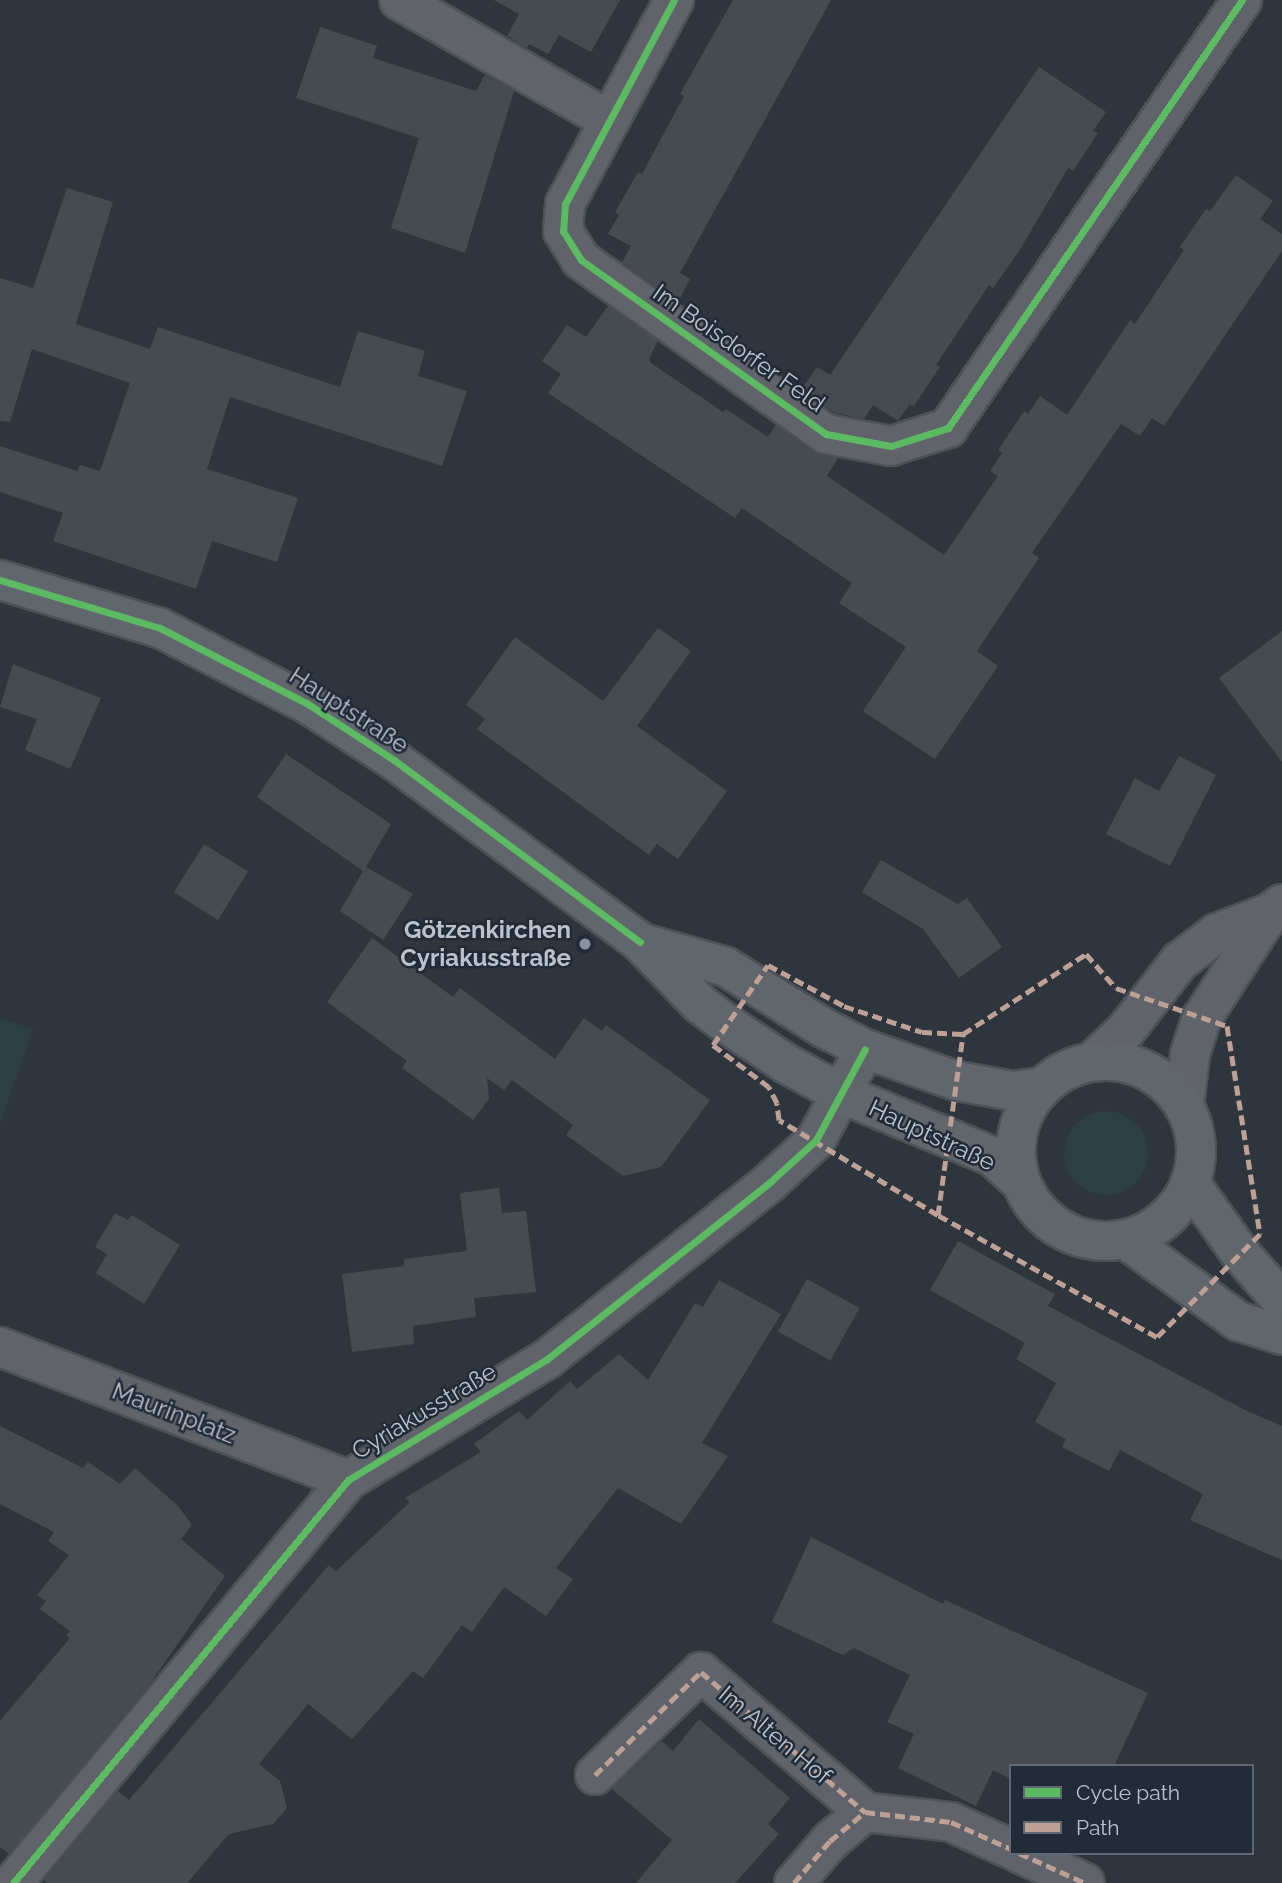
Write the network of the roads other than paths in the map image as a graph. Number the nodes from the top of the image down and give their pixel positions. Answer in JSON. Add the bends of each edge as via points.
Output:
{"nodes":[{"id":1,"x":399,"y":0,"type":"edge"},
{"id":2,"x":674,"y":0,"type":"edge"},
{"id":3,"x":1242,"y":0,"type":"edge"},
{"id":4,"x":610,"y":121,"type":"junction"},
{"id":5,"x":0,"y":580,"type":"edge"},
{"id":6,"x":1276,"y":908,"type":"edge"},
{"id":7,"x":640,"y":942,"type":"junction"},
{"id":8,"x":865,"y":1049,"type":"junction"},
{"id":9,"x":1093,"y":1061,"type":"junction"},
{"id":10,"x":1041,"y":1087,"type":"junction"},
{"id":11,"x":842,"y":1094,"type":"junction"},
{"id":12,"x":1184,"y":1106,"type":"junction"},
{"id":13,"x":1021,"y":1182,"type":"junction"},
{"id":14,"x":1190,"y":1183,"type":"junction"},
{"id":15,"x":1125,"y":1239,"type":"junction"},
{"id":16,"x":1282,"y":1301,"type":"edge"},
{"id":17,"x":1282,"y":1335,"type":"edge"},
{"id":18,"x":0,"y":1347,"type":"edge"},
{"id":19,"x":348,"y":1480,"type":"junction"},
{"id":20,"x":595,"y":1775,"type":"dead end"},
{"id":21,"x":865,"y":1812,"type":"junction"},
{"id":22,"x":1009,"y":1848,"type":"edge"},
{"id":23,"x":1023,"y":1855,"type":"edge"},
{"id":24,"x":13,"y":1883,"type":"edge"},
{"id":25,"x":794,"y":1883,"type":"edge"},
{"id":26,"x":1085,"y":1883,"type":"edge"}],
"edges":[{"from":1,"to":4,"type":"street"},
{"from":2,"to":4,"type":"street","name":"Im Boisdorfer Feld"},
{"from":3,"to":4,"type":"street","name":"Im Boisdorfer Feld","via":[[948,428],[891,446],[826,434],[581,260],[563,231],[565,204]]},
{"from":5,"to":7,"type":"main road","name":"Hauptstraße","via":[[160,628],[299,699],[394,760]]},
{"from":6,"to":9,"type":"street","via":[[1217,933],[1181,961],[1126,1030]]},
{"from":6,"to":12,"type":"street","via":[[1202,1018],[1190,1054]]},
{"from":7,"to":8,"type":"main road","name":"Hauptstraße","via":[[726,967]]},
{"from":7,"to":11,"type":"main road","name":"Hauptstraße","via":[[700,1004],[785,1063]]},
{"from":8,"to":10,"type":"main road","name":"Hauptstraße","via":[[957,1081],[1013,1091]]},
{"from":8,"to":11,"type":"street","name":"Cyriakusstraße"},
{"from":9,"to":10,"type":"main road","name":"Hauptstraße","via":[[1074,1066]]},
{"from":9,"to":12,"type":"main road","name":"Hauptstraße","via":[[1145,1069],[1161,1079]]},
{"from":10,"to":13,"type":"main road","name":"Hauptstraße","via":[[1017,1131]]},
{"from":11,"to":13,"type":"main road","name":"Hauptstraße","via":[[992,1156]]},
{"from":11,"to":19,"type":"street","name":"Cyriakusstraße","via":[[816,1140],[770,1182],[547,1359]]},
{"from":12,"to":14,"type":"main road","name":"Hauptstraße","via":[[1194,1131],[1196,1157]]},
{"from":13,"to":15,"type":"main road","name":"Hauptstraße","via":[[1042,1214],[1074,1236],[1099,1241]]},
{"from":14,"to":15,"type":"main road","name":"Hauptstraße","via":[[1182,1199],[1158,1224]]},
{"from":14,"to":16,"type":"main road","via":[[1240,1253]]},
{"from":15,"to":17,"type":"main road","via":[[1238,1321]]},
{"from":18,"to":19,"type":"street","name":"Maurinplatz"},
{"from":19,"to":24,"type":"street","name":"Cyriakusstraße"},
{"from":20,"to":21,"type":"street","name":"Im Alten Hof","via":[[701,1672]]},
{"from":21,"to":22,"type":"street","via":[[951,1822]]},
{"from":21,"to":25,"type":"street","via":[[830,1841]]},
{"from":23,"to":26,"type":"street"}]}
